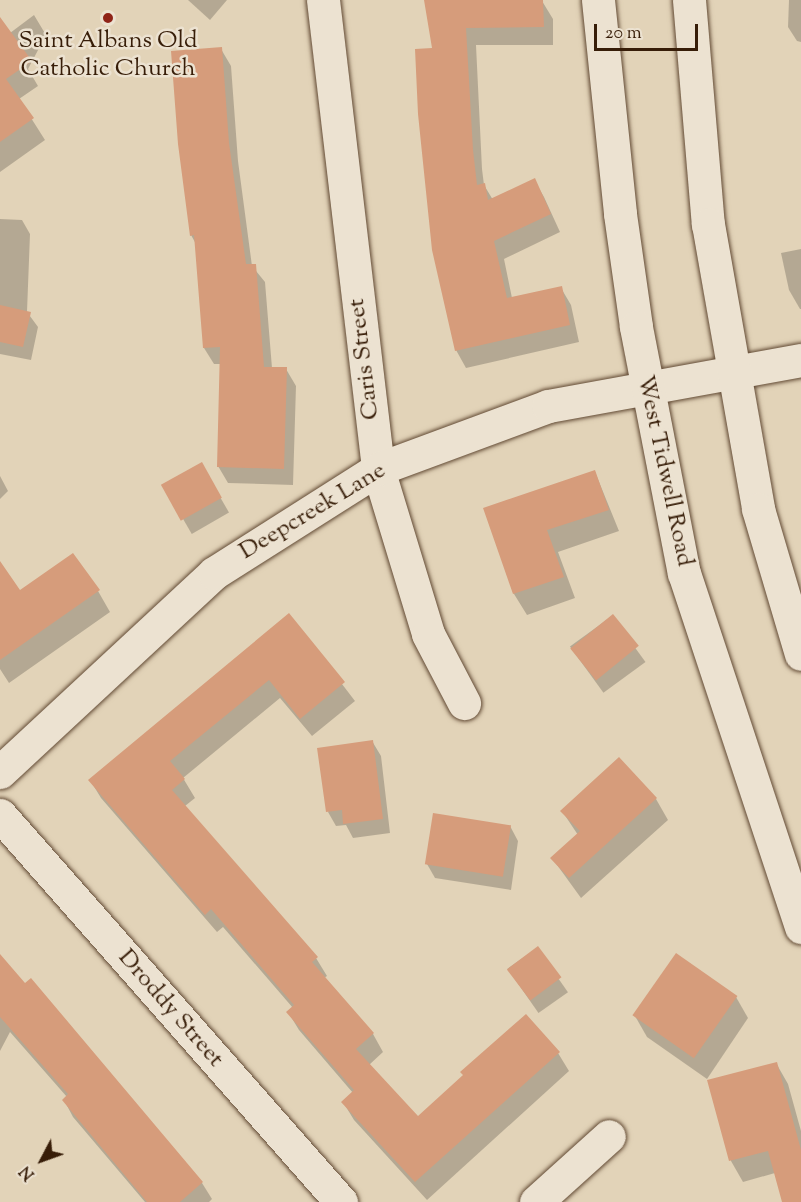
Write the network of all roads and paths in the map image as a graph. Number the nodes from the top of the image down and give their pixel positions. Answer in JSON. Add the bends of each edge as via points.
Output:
{"nodes":[{"id":1,"x":323,"y":0,"type":"edge"},
{"id":2,"x":598,"y":0,"type":"edge"},
{"id":3,"x":689,"y":0,"type":"edge"},
{"id":4,"x":801,"y":360,"type":"edge"},
{"id":5,"x":735,"y":374,"type":"junction"},
{"id":6,"x":646,"y":389,"type":"junction"},
{"id":7,"x":378,"y":469,"type":"junction"},
{"id":8,"x":801,"y":654,"type":"edge"},
{"id":9,"x":464,"y":703,"type":"dead end"},
{"id":10,"x":0,"y":772,"type":"edge"},
{"id":11,"x":0,"y":815,"type":"edge"},
{"id":12,"x":801,"y":927,"type":"edge"},
{"id":13,"x":609,"y":1136,"type":"dead end"},
{"id":14,"x":341,"y":1202,"type":"edge"},
{"id":15,"x":536,"y":1202,"type":"edge"}],
"edges":[{"from":1,"to":7,"type":"street","name":"Caris Street"},
{"from":2,"to":6,"type":"street","name":"West Tidwell Road","via":[[620,214]]},
{"from":3,"to":5,"type":"street","via":[[708,224]]},
{"from":4,"to":5,"type":"street","name":"Deepcreek Lane"},
{"from":5,"to":6,"type":"street","name":"Deepcreek Lane"},
{"from":5,"to":8,"type":"street","via":[[758,509]]},
{"from":6,"to":7,"type":"street","name":"Deepcreek Lane","via":[[548,406]]},
{"from":6,"to":12,"type":"street","name":"West Tidwell Road","via":[[684,573]]},
{"from":7,"to":9,"type":"street","name":"Caris Street","via":[[428,634]]},
{"from":7,"to":10,"type":"street","name":"Deepcreek Lane","via":[[214,573]]},
{"from":11,"to":14,"type":"street","name":"Droddy Street"},
{"from":13,"to":15,"type":"street"}]}
